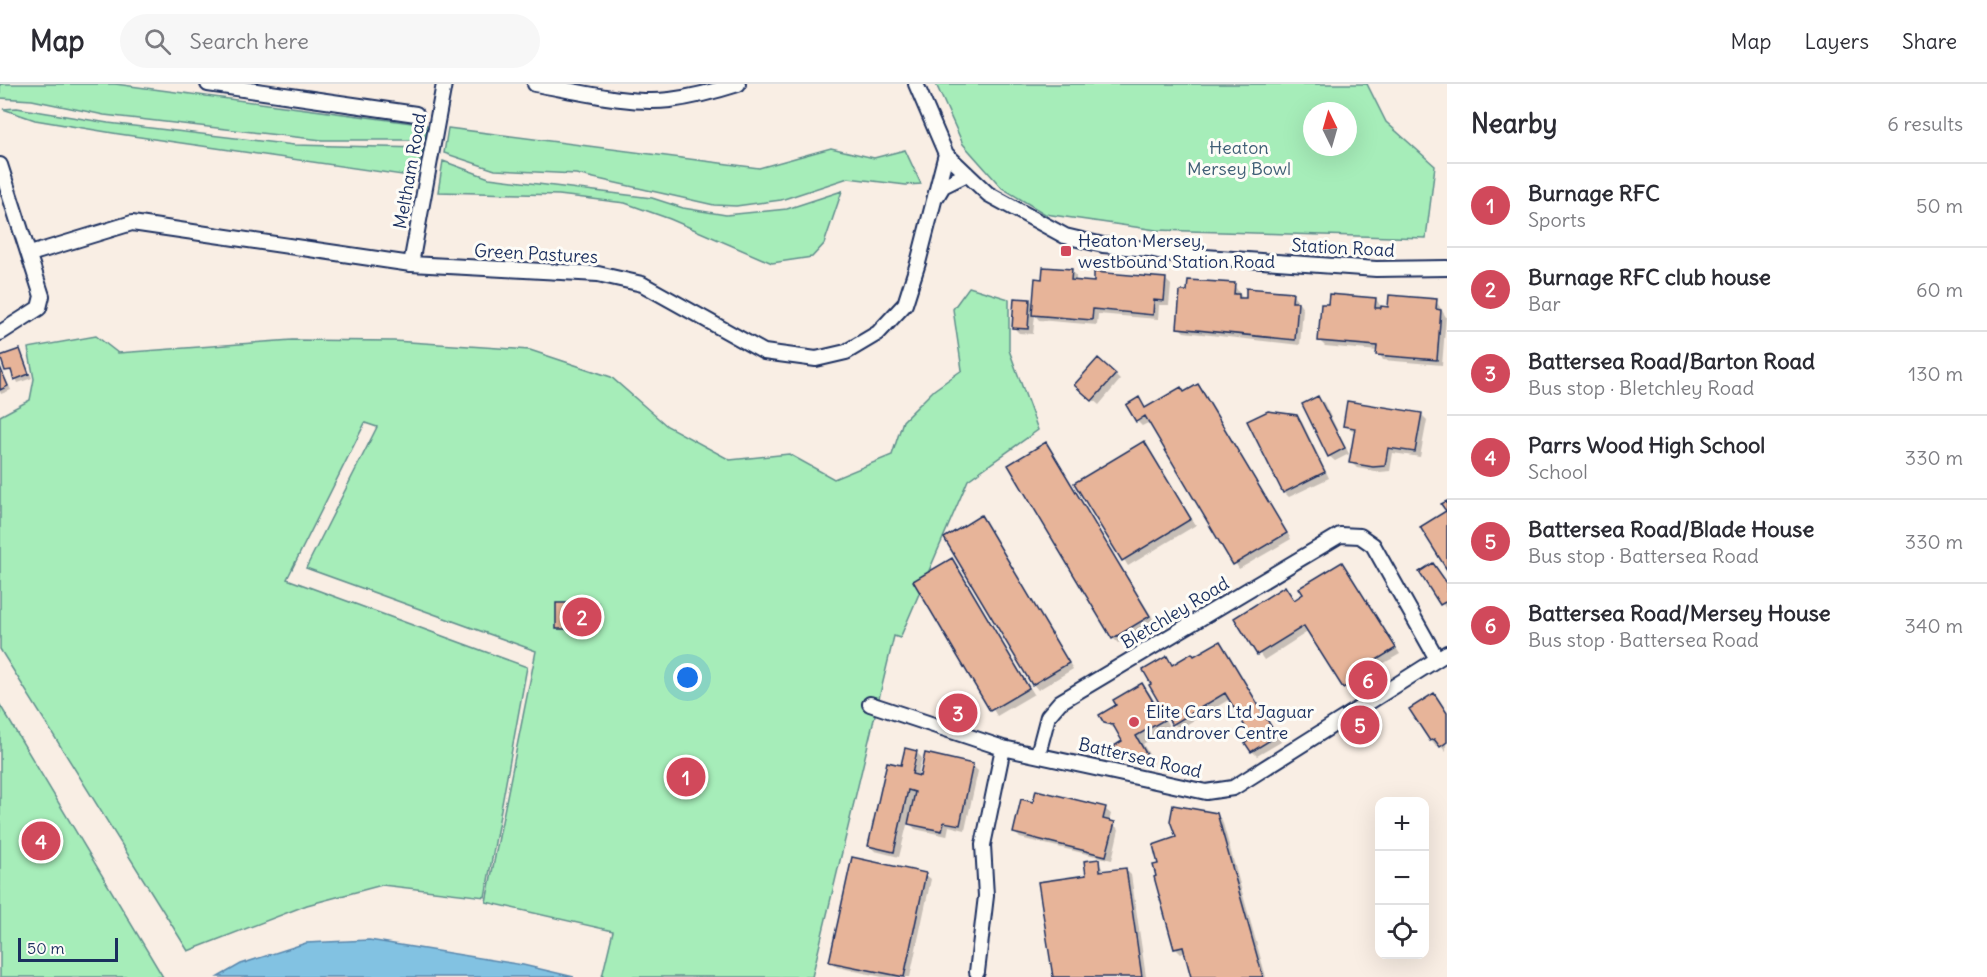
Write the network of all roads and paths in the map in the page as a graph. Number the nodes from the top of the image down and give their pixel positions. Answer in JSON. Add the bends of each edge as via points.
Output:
{"nodes":[{"id":1,"x":207,"y":84,"type":"edge"},
{"id":2,"x":444,"y":84,"type":"edge"},
{"id":3,"x":535,"y":84,"type":"edge"},
{"id":4,"x":738,"y":84,"type":"edge"},
{"id":5,"x":916,"y":84,"type":"edge"},
{"id":6,"x":416,"y":114,"type":"dead end"},
{"id":7,"x":945,"y":154,"type":"junction"},
{"id":8,"x":0,"y":165,"type":"edge"},
{"id":9,"x":967,"y":174,"type":"junction"},
{"id":10,"x":932,"y":203,"type":"junction"},
{"id":11,"x":30,"y":254,"type":"junction"},
{"id":12,"x":411,"y":264,"type":"junction"},
{"id":13,"x":1447,"y":268,"type":"edge"},
{"id":14,"x":0,"y":333,"type":"edge"},
{"id":15,"x":1442,"y":656,"type":"edge"},
{"id":16,"x":870,"y":704,"type":"dead end"},
{"id":17,"x":1003,"y":748,"type":"junction"},
{"id":18,"x":1038,"y":754,"type":"junction"},
{"id":19,"x":977,"y":972,"type":"dead end"}],
"edges":[{"from":1,"to":6,"type":"street"},
{"from":2,"to":12,"type":"street","name":"Meltham Road"},
{"from":3,"to":4,"type":"street","via":[[668,100]]},
{"from":5,"to":7,"type":"street","name":"Station Road"},
{"from":7,"to":9,"type":"street","name":"Station Road"},
{"from":7,"to":10,"type":"street","name":"Green Pastures"},
{"from":8,"to":11,"type":"street"},
{"from":9,"to":10,"type":"street","name":"Green Pastures","via":[[943,186]]},
{"from":9,"to":13,"type":"street","name":"Station Road","via":[[988,194],[1017,212],[1065,236],[1103,245],[1314,266]]},
{"from":10,"to":12,"type":"street","name":"Green Pastures","via":[[905,304],[878,333],[846,352],[816,359],[764,352],[642,284],[598,274]]},
{"from":11,"to":12,"type":"street","name":"Green Pastures","via":[[132,223]]},
{"from":11,"to":14,"type":"street","via":[[41,302],[29,316]]},
{"from":15,"to":18,"type":"street","name":"Battersea Road","via":[[1233,788],[1206,792]]},
{"from":15,"to":18,"type":"street","name":"Bletchley Road","via":[[1373,545],[1360,536],[1340,535],[1060,702],[1048,716]]},
{"from":16,"to":17,"type":"street"},
{"from":17,"to":18,"type":"street","name":"Battersea Road"},
{"from":17,"to":19,"type":"street","via":[[983,845],[986,896]]}]}
